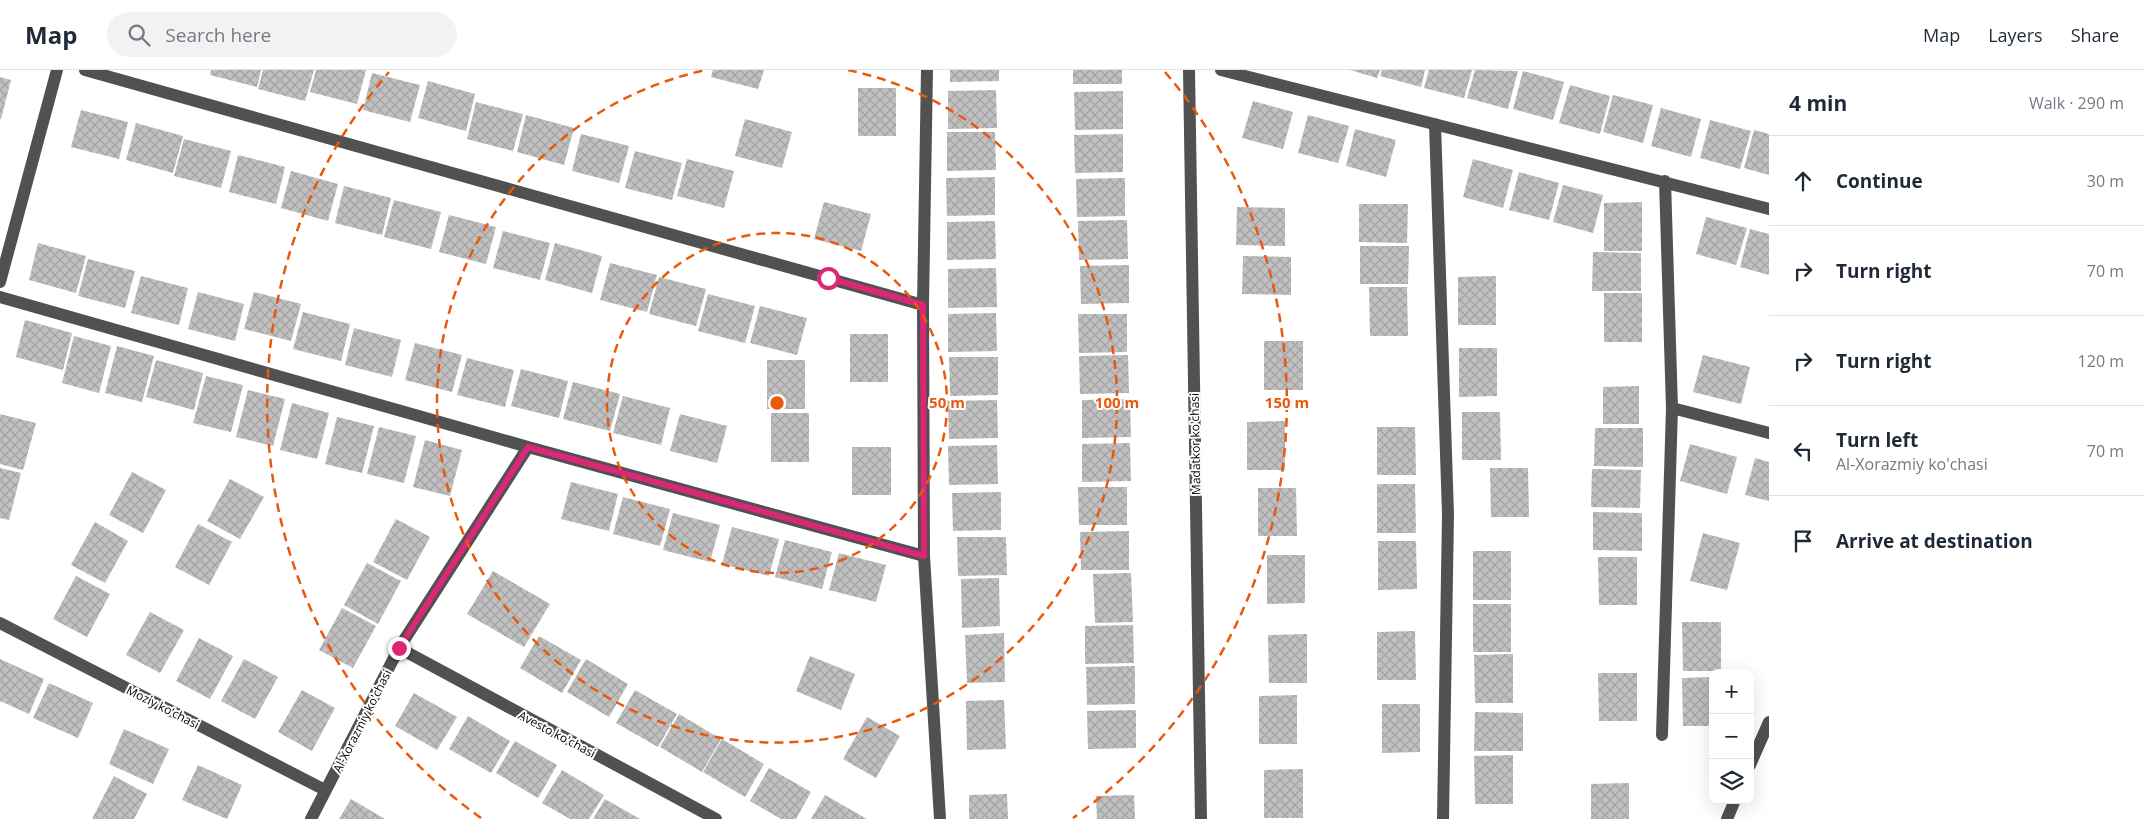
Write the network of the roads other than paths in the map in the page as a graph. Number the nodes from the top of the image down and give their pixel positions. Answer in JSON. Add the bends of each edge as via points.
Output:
{"nodes":[{"id":1,"x":58,"y":70,"type":"edge"},
{"id":2,"x":84,"y":70,"type":"edge"},
{"id":3,"x":927,"y":70,"type":"edge"},
{"id":4,"x":1189,"y":70,"type":"edge"},
{"id":5,"x":1221,"y":70,"type":"edge"},
{"id":6,"x":1435,"y":124,"type":"junction"},
{"id":7,"x":1665,"y":181,"type":"junction"},
{"id":8,"x":1769,"y":209,"type":"edge"},
{"id":9,"x":0,"y":282,"type":"edge"},
{"id":10,"x":0,"y":297,"type":"edge"},
{"id":11,"x":923,"y":305,"type":"junction"},
{"id":12,"x":1672,"y":408,"type":"junction"},
{"id":13,"x":1769,"y":434,"type":"edge"},
{"id":14,"x":528,"y":447,"type":"junction"},
{"id":15,"x":924,"y":556,"type":"junction"},
{"id":16,"x":0,"y":623,"type":"edge"},
{"id":17,"x":399,"y":648,"type":"junction"},
{"id":18,"x":1769,"y":722,"type":"edge"},
{"id":19,"x":1662,"y":735,"type":"dead end"},
{"id":20,"x":1753,"y":759,"type":"edge"},
{"id":21,"x":326,"y":790,"type":"junction"},
{"id":22,"x":1733,"y":804,"type":"edge"},
{"id":23,"x":311,"y":819,"type":"edge"},
{"id":24,"x":716,"y":819,"type":"edge"},
{"id":25,"x":940,"y":819,"type":"edge"},
{"id":26,"x":1201,"y":819,"type":"edge"},
{"id":27,"x":1443,"y":819,"type":"edge"},
{"id":28,"x":1727,"y":819,"type":"edge"}],
"edges":[{"from":1,"to":9,"type":"street"},
{"from":2,"to":11,"type":"street"},
{"from":3,"to":11,"type":"street"},
{"from":4,"to":26,"type":"street","name":"Madatkor ko'chasi"},
{"from":5,"to":6,"type":"street"},
{"from":6,"to":7,"type":"street"},
{"from":6,"to":27,"type":"street","via":[[1448,514]]},
{"from":7,"to":8,"type":"street"},
{"from":7,"to":12,"type":"street"},
{"from":10,"to":14,"type":"street"},
{"from":11,"to":15,"type":"street"},
{"from":12,"to":13,"type":"street"},
{"from":12,"to":19,"type":"street"},
{"from":14,"to":15,"type":"street"},
{"from":14,"to":17,"type":"street","name":"Al-Xorazmiy ko'chasi"},
{"from":15,"to":25,"type":"street"},
{"from":16,"to":21,"type":"street","name":"Moziy ko‘chasi"},
{"from":17,"to":21,"type":"street","name":"Al-Xorazmiy ko'chasi"},
{"from":17,"to":24,"type":"street","name":"Avesto ko'chasi"},
{"from":18,"to":20,"type":"street"},
{"from":21,"to":23,"type":"street","name":"Al-Xorazmiy ko'chasi"},
{"from":22,"to":28,"type":"street"}]}
